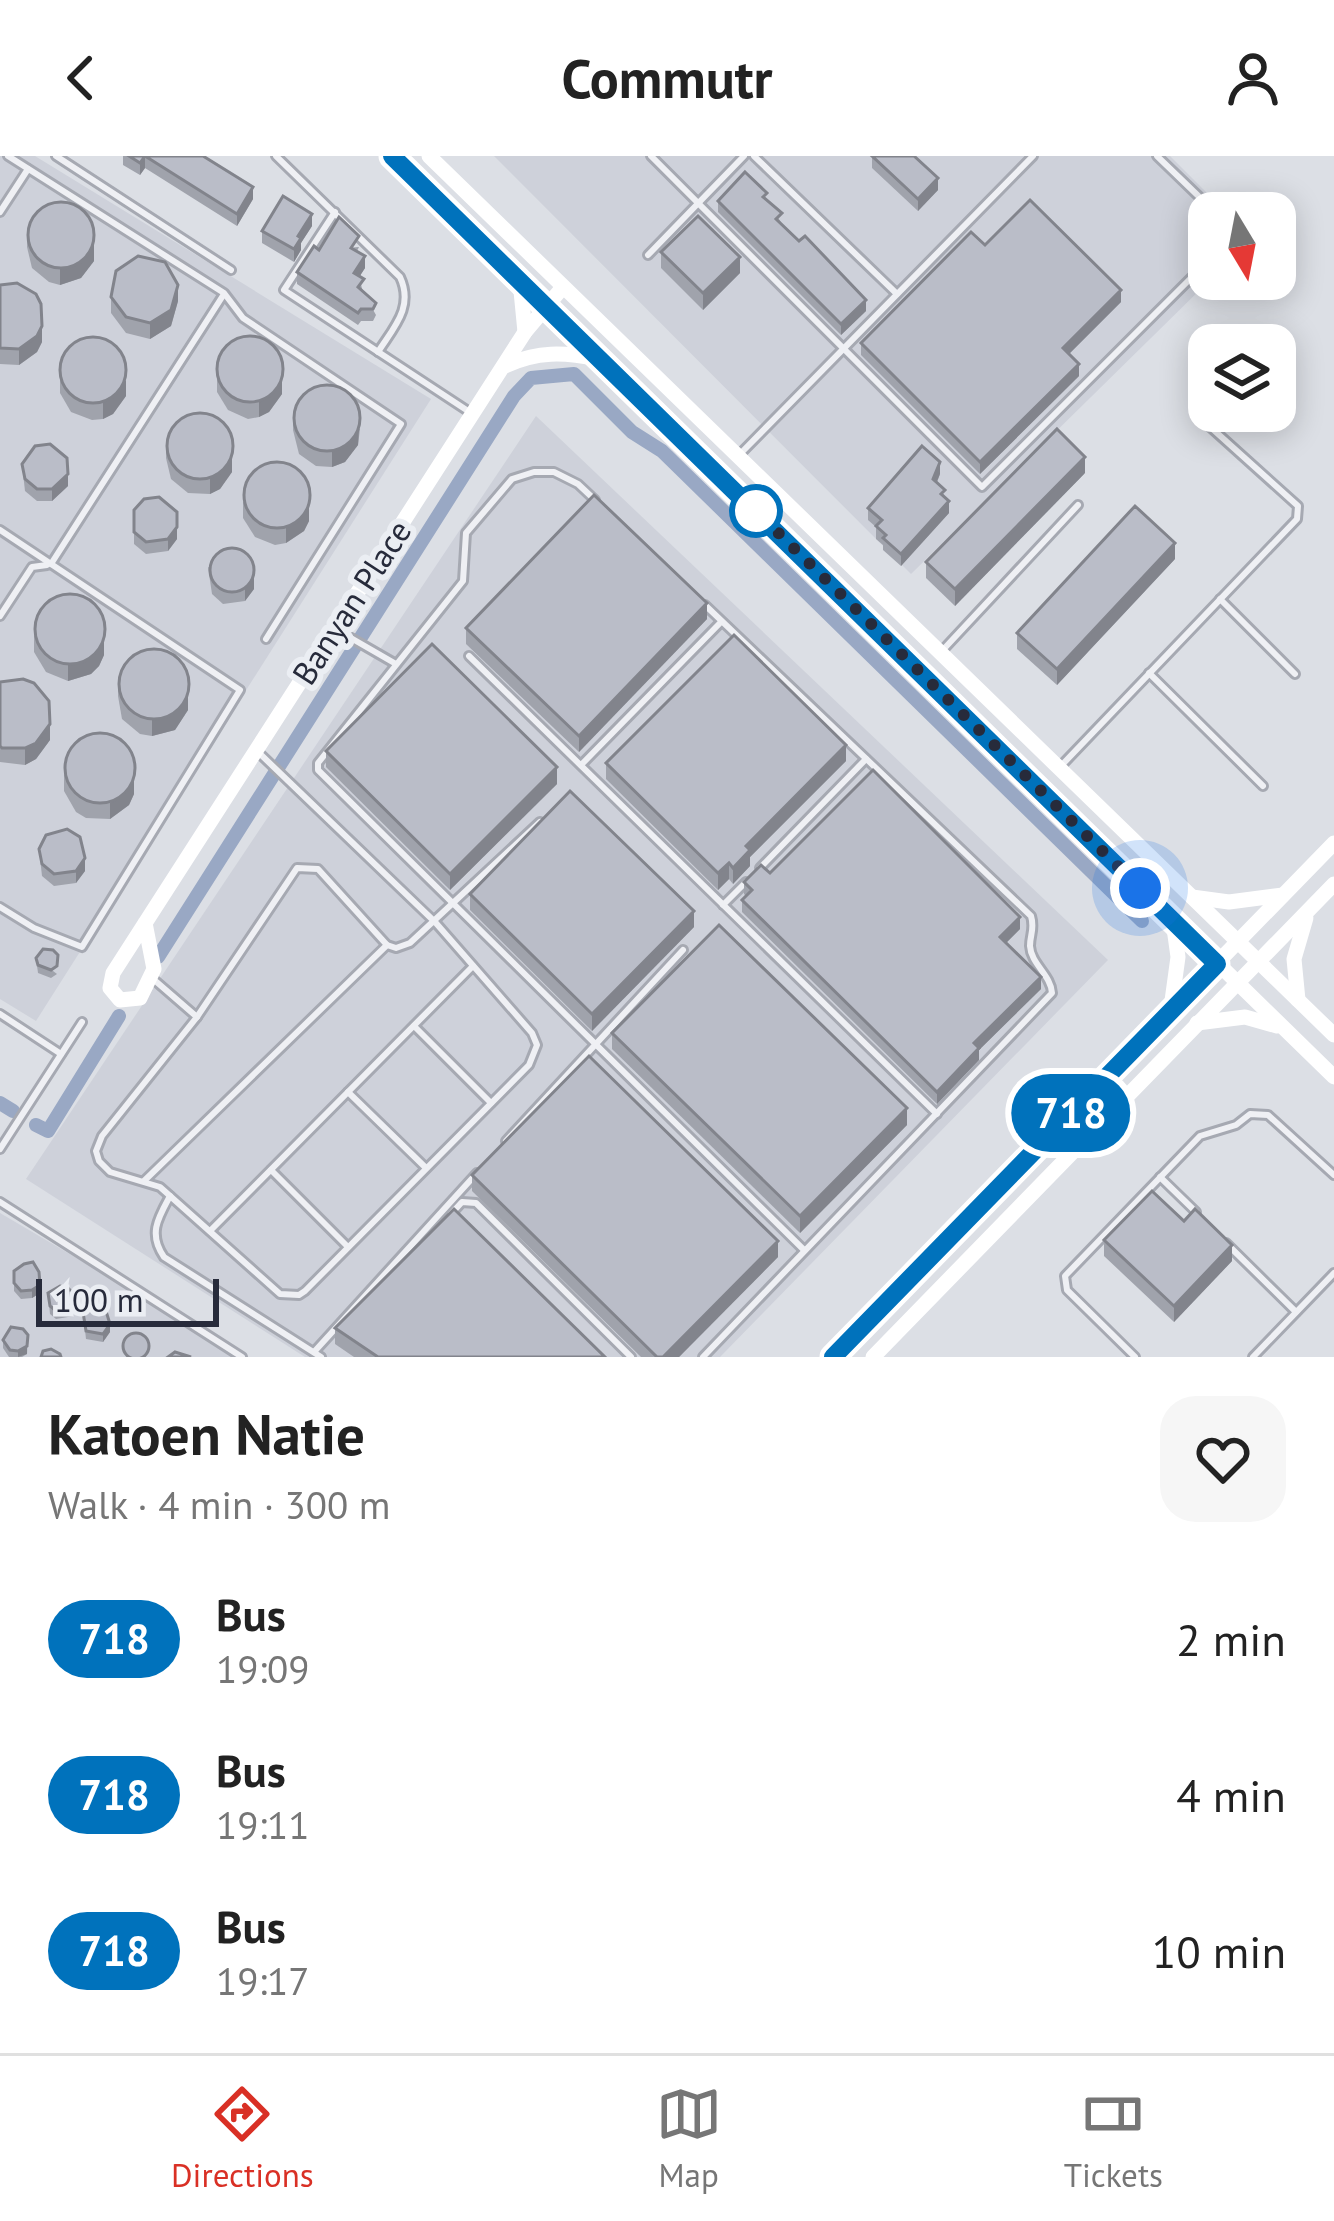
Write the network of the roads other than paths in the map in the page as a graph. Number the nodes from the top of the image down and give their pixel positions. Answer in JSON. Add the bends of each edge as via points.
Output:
{"nodes":[{"id":1,"x":8,"y":156,"type":"edge"},
{"id":2,"x":56,"y":156,"type":"edge"},
{"id":3,"x":276,"y":156,"type":"edge"},
{"id":4,"x":392,"y":156,"type":"edge"},
{"id":5,"x":429,"y":156,"type":"edge"},
{"id":6,"x":651,"y":156,"type":"edge"},
{"id":7,"x":744,"y":156,"type":"edge"},
{"id":8,"x":754,"y":156,"type":"edge"},
{"id":9,"x":1033,"y":156,"type":"edge"},
{"id":10,"x":1156,"y":156,"type":"edge"},
{"id":11,"x":28,"y":169,"type":"junction"},
{"id":12,"x":1194,"y":192,"type":"edge"},
{"id":13,"x":698,"y":203,"type":"junction"},
{"id":14,"x":0,"y":212,"type":"edge"},
{"id":15,"x":335,"y":212,"type":"junction"},
{"id":16,"x":648,"y":255,"type":"dead end"},
{"id":17,"x":231,"y":270,"type":"dead end"},
{"id":18,"x":520,"y":280,"type":"junction"},
{"id":19,"x":1188,"y":281,"type":"edge"},
{"id":20,"x":563,"y":287,"type":"junction"},
{"id":21,"x":224,"y":293,"type":"junction"},
{"id":22,"x":897,"y":294,"type":"junction"},
{"id":23,"x":547,"y":305,"type":"junction"},
{"id":24,"x":525,"y":332,"type":"junction"},
{"id":25,"x":845,"y":348,"type":"junction"},
{"id":26,"x":378,"y":352,"type":"junction"},
{"id":27,"x":601,"y":359,"type":"junction"},
{"id":28,"x":502,"y":368,"type":"junction"},
{"id":29,"x":472,"y":413,"type":"junction"},
{"id":30,"x":1216,"y":432,"type":"edge"},
{"id":31,"x":738,"y":457,"type":"junction"},
{"id":32,"x":1078,"y":506,"type":"dead end"},
{"id":33,"x":610,"y":514,"type":"edge"},
{"id":34,"x":0,"y":530,"type":"edge"},
{"id":35,"x":51,"y":564,"type":"junction"},
{"id":36,"x":690,"y":591,"type":"edge"},
{"id":37,"x":1220,"y":598,"type":"junction"},
{"id":38,"x":0,"y":616,"type":"edge"},
{"id":39,"x":722,"y":621,"type":"junction"},
{"id":40,"x":341,"y":632,"type":"junction"},
{"id":41,"x":266,"y":639,"type":"dead end"},
{"id":42,"x":940,"y":654,"type":"junction"},
{"id":43,"x":469,"y":656,"type":"dead end"},
{"id":44,"x":396,"y":664,"type":"junction"},
{"id":45,"x":1149,"y":673,"type":"junction"},
{"id":46,"x":1294,"y":674,"type":"dead end"},
{"id":47,"x":261,"y":755,"type":"junction"},
{"id":48,"x":866,"y":759,"type":"junction"},
{"id":49,"x":581,"y":766,"type":"junction"},
{"id":50,"x":1058,"y":769,"type":"junction"},
{"id":51,"x":1263,"y":786,"type":"dead end"},
{"id":52,"x":540,"y":822,"type":"edge"},
{"id":53,"x":1334,"y":843,"type":"edge"},
{"id":54,"x":1334,"y":884,"type":"edge"},
{"id":55,"x":1283,"y":895,"type":"junction"},
{"id":56,"x":1189,"y":896,"type":"junction"},
{"id":57,"x":724,"y":905,"type":"junction"},
{"id":58,"x":0,"y":907,"type":"edge"},
{"id":59,"x":454,"y":907,"type":"junction"},
{"id":60,"x":1309,"y":910,"type":"junction"},
{"id":61,"x":1173,"y":921,"type":"junction"},
{"id":62,"x":434,"y":922,"type":"junction"},
{"id":63,"x":145,"y":923,"type":"junction"},
{"id":64,"x":1237,"y":943,"type":"junction"},
{"id":65,"x":387,"y":945,"type":"junction"},
{"id":66,"x":683,"y":950,"type":"dead end"},
{"id":67,"x":1258,"y":962,"type":"junction"},
{"id":68,"x":1217,"y":964,"type":"junction"},
{"id":69,"x":473,"y":966,"type":"junction"},
{"id":70,"x":152,"y":978,"type":"junction"},
{"id":71,"x":1237,"y":982,"type":"junction"},
{"id":72,"x":1298,"y":1000,"type":"junction"},
{"id":73,"x":1171,"y":1011,"type":"junction"},
{"id":74,"x":0,"y":1014,"type":"edge"},
{"id":75,"x":197,"y":1017,"type":"junction"},
{"id":76,"x":82,"y":1022,"type":"dead end"},
{"id":77,"x":1197,"y":1023,"type":"junction"},
{"id":78,"x":414,"y":1026,"type":"junction"},
{"id":79,"x":1285,"y":1030,"type":"junction"},
{"id":80,"x":1334,"y":1035,"type":"edge"},
{"id":81,"x":594,"y":1044,"type":"junction"},
{"id":82,"x":61,"y":1054,"type":"junction"},
{"id":83,"x":1334,"y":1077,"type":"edge"},
{"id":84,"x":348,"y":1092,"type":"junction"},
{"id":85,"x":491,"y":1103,"type":"junction"},
{"id":86,"x":937,"y":1114,"type":"junction"},
{"id":87,"x":505,"y":1142,"type":"edge"},
{"id":88,"x":0,"y":1148,"type":"edge"},
{"id":89,"x":490,"y":1159,"type":"edge"},
{"id":90,"x":427,"y":1168,"type":"junction"},
{"id":91,"x":271,"y":1170,"type":"junction"},
{"id":92,"x":1334,"y":1175,"type":"edge"},
{"id":93,"x":1160,"y":1177,"type":"junction"},
{"id":94,"x":144,"y":1181,"type":"junction"},
{"id":95,"x":170,"y":1196,"type":"junction"},
{"id":96,"x":0,"y":1202,"type":"edge"},
{"id":97,"x":210,"y":1232,"type":"junction"},
{"id":98,"x":348,"y":1247,"type":"junction"},
{"id":99,"x":803,"y":1250,"type":"junction"},
{"id":100,"x":1334,"y":1273,"type":"edge"},
{"id":101,"x":379,"y":1282,"type":"junction"},
{"id":102,"x":1295,"y":1312,"type":"junction"},
{"id":103,"x":318,"y":1354,"type":"edge"},
{"id":104,"x":1256,"y":1356,"type":"edge"},
{"id":105,"x":242,"y":1357,"type":"edge"},
{"id":106,"x":631,"y":1357,"type":"edge"},
{"id":107,"x":703,"y":1357,"type":"edge"},
{"id":108,"x":833,"y":1357,"type":"edge"},
{"id":109,"x":873,"y":1357,"type":"edge"},
{"id":110,"x":1135,"y":1357,"type":"edge"}],
"edges":[{"from":1,"to":11,"type":"lane"},
{"from":2,"to":17,"type":"lane"},
{"from":3,"to":15,"type":"lane"},
{"from":4,"to":18,"type":"street"},
{"from":5,"to":20,"type":"street"},
{"from":6,"to":13,"type":"lane"},
{"from":7,"to":13,"type":"lane"},
{"from":8,"to":22,"type":"lane"},
{"from":9,"to":22,"type":"lane"},
{"from":10,"to":12,"type":"lane"},
{"from":11,"to":14,"type":"lane"},
{"from":11,"to":21,"type":"lane"},
{"from":13,"to":16,"type":"lane"},
{"from":13,"to":25,"type":"lane"},
{"from":15,"to":26,"type":"lane","via":[[406,289],[404,310]]},
{"from":15,"to":26,"type":"lane","via":[[284,290]]},
{"from":18,"to":23,"type":"street"},
{"from":18,"to":24,"type":"street"},
{"from":19,"to":25,"type":"lane","via":[[982,487]]},
{"from":20,"to":23,"type":"street","name":"Banyan Place"},
{"from":20,"to":31,"type":"street"},
{"from":21,"to":35,"type":"lane"},
{"from":21,"to":41,"type":"lane","via":[[243,318],[400,424]]},
{"from":22,"to":25,"type":"lane"},
{"from":23,"to":24,"type":"street","name":"Banyan Place"},
{"from":23,"to":27,"type":"street"},
{"from":24,"to":28,"type":"street","name":"Banyan Place"},
{"from":25,"to":31,"type":"lane"},
{"from":26,"to":29,"type":"lane"},
{"from":27,"to":28,"type":"street","via":[[540,353]]},
{"from":27,"to":61,"type":"street"},
{"from":28,"to":29,"type":"street","name":"Banyan Place"},
{"from":29,"to":40,"type":"street","name":"Banyan Place"},
{"from":30,"to":37,"type":"lane","via":[[1299,512]]},
{"from":31,"to":42,"type":"street"},
{"from":32,"to":42,"type":"lane"},
{"from":33,"to":44,"type":"lane","via":[[562,475],[512,479],[466,533],[463,581]]},
{"from":34,"to":35,"type":"lane"},
{"from":35,"to":38,"type":"lane","via":[[32,567]]},
{"from":35,"to":58,"type":"lane","via":[[240,690],[82,947]]},
{"from":36,"to":39,"type":"lane"},
{"from":37,"to":45,"type":"lane"},
{"from":37,"to":46,"type":"lane"},
{"from":39,"to":48,"type":"lane"},
{"from":39,"to":49,"type":"lane"},
{"from":40,"to":44,"type":"lane"},
{"from":40,"to":47,"type":"street","name":"Banyan Place"},
{"from":42,"to":50,"type":"street"},
{"from":43,"to":49,"type":"lane"},
{"from":44,"to":59,"type":"lane","via":[[318,770]]},
{"from":45,"to":50,"type":"lane"},
{"from":45,"to":51,"type":"lane"},
{"from":47,"to":62,"type":"lane"},
{"from":47,"to":63,"type":"street","name":"Banyan Place"},
{"from":48,"to":57,"type":"lane"},
{"from":48,"to":86,"type":"lane","via":[[1031,916],[1031,952],[1052,984],[1048,1001]]},
{"from":49,"to":57,"type":"lane"},
{"from":50,"to":56,"type":"street"},
{"from":52,"to":59,"type":"lane"},
{"from":53,"to":55,"type":"street"},
{"from":54,"to":60,"type":"street"},
{"from":55,"to":56,"type":"street","via":[[1228,902]]},
{"from":55,"to":64,"type":"street"},
{"from":56,"to":64,"type":"street"},
{"from":57,"to":86,"type":"lane"},
{"from":59,"to":62,"type":"lane"},
{"from":59,"to":81,"type":"lane"},
{"from":60,"to":67,"type":"street"},
{"from":60,"to":72,"type":"street","via":[[1294,958]]},
{"from":61,"to":68,"type":"street"},
{"from":61,"to":73,"type":"street"},
{"from":62,"to":65,"type":"lane","via":[[404,947]]},
{"from":62,"to":69,"type":"lane"},
{"from":63,"to":70,"type":"street"},
{"from":63,"to":70,"type":"street","name":"Banyan Place","via":[[113,973],[112,995],[134,1001]]},
{"from":64,"to":67,"type":"street"},
{"from":64,"to":68,"type":"street"},
{"from":65,"to":75,"type":"lane","via":[[317,869],[297,868]]},
{"from":65,"to":94,"type":"lane"},
{"from":66,"to":81,"type":"lane"},
{"from":67,"to":71,"type":"street"},
{"from":67,"to":72,"type":"street"},
{"from":68,"to":71,"type":"street"},
{"from":68,"to":73,"type":"street"},
{"from":69,"to":78,"type":"lane"},
{"from":69,"to":85,"type":"lane","via":[[537,1045],[529,1065]]},
{"from":70,"to":75,"type":"lane"},
{"from":71,"to":77,"type":"street"},
{"from":71,"to":79,"type":"street"},
{"from":72,"to":80,"type":"street"},
{"from":73,"to":108,"type":"street"},
{"from":74,"to":82,"type":"lane"},
{"from":75,"to":94,"type":"lane","via":[[97,1151],[110,1172]]},
{"from":76,"to":82,"type":"lane"},
{"from":77,"to":79,"type":"street","via":[[1245,1017]]},
{"from":77,"to":109,"type":"street"},
{"from":78,"to":84,"type":"lane"},
{"from":78,"to":85,"type":"lane"},
{"from":79,"to":83,"type":"street"},
{"from":81,"to":87,"type":"lane"},
{"from":81,"to":99,"type":"lane"},
{"from":82,"to":88,"type":"lane"},
{"from":84,"to":90,"type":"lane"},
{"from":84,"to":91,"type":"lane"},
{"from":85,"to":90,"type":"lane"},
{"from":86,"to":99,"type":"lane"},
{"from":89,"to":101,"type":"lane"},
{"from":90,"to":98,"type":"lane"},
{"from":91,"to":97,"type":"lane"},
{"from":91,"to":98,"type":"lane"},
{"from":92,"to":93,"type":"lane","via":[[1259,1114],[1200,1136]]},
{"from":93,"to":102,"type":"lane"},
{"from":93,"to":110,"type":"lane","via":[[1065,1276],[1066,1290]]},
{"from":94,"to":95,"type":"lane"},
{"from":95,"to":97,"type":"lane"},
{"from":95,"to":103,"type":"lane","via":[[154,1236],[164,1257]]},
{"from":96,"to":105,"type":"lane"},
{"from":97,"to":98,"type":"lane","via":[[290,1296]]},
{"from":99,"to":107,"type":"lane"},
{"from":100,"to":102,"type":"lane"},
{"from":101,"to":103,"type":"lane"},
{"from":101,"to":106,"type":"lane","via":[[470,1201]]},
{"from":102,"to":104,"type":"lane"}]}
